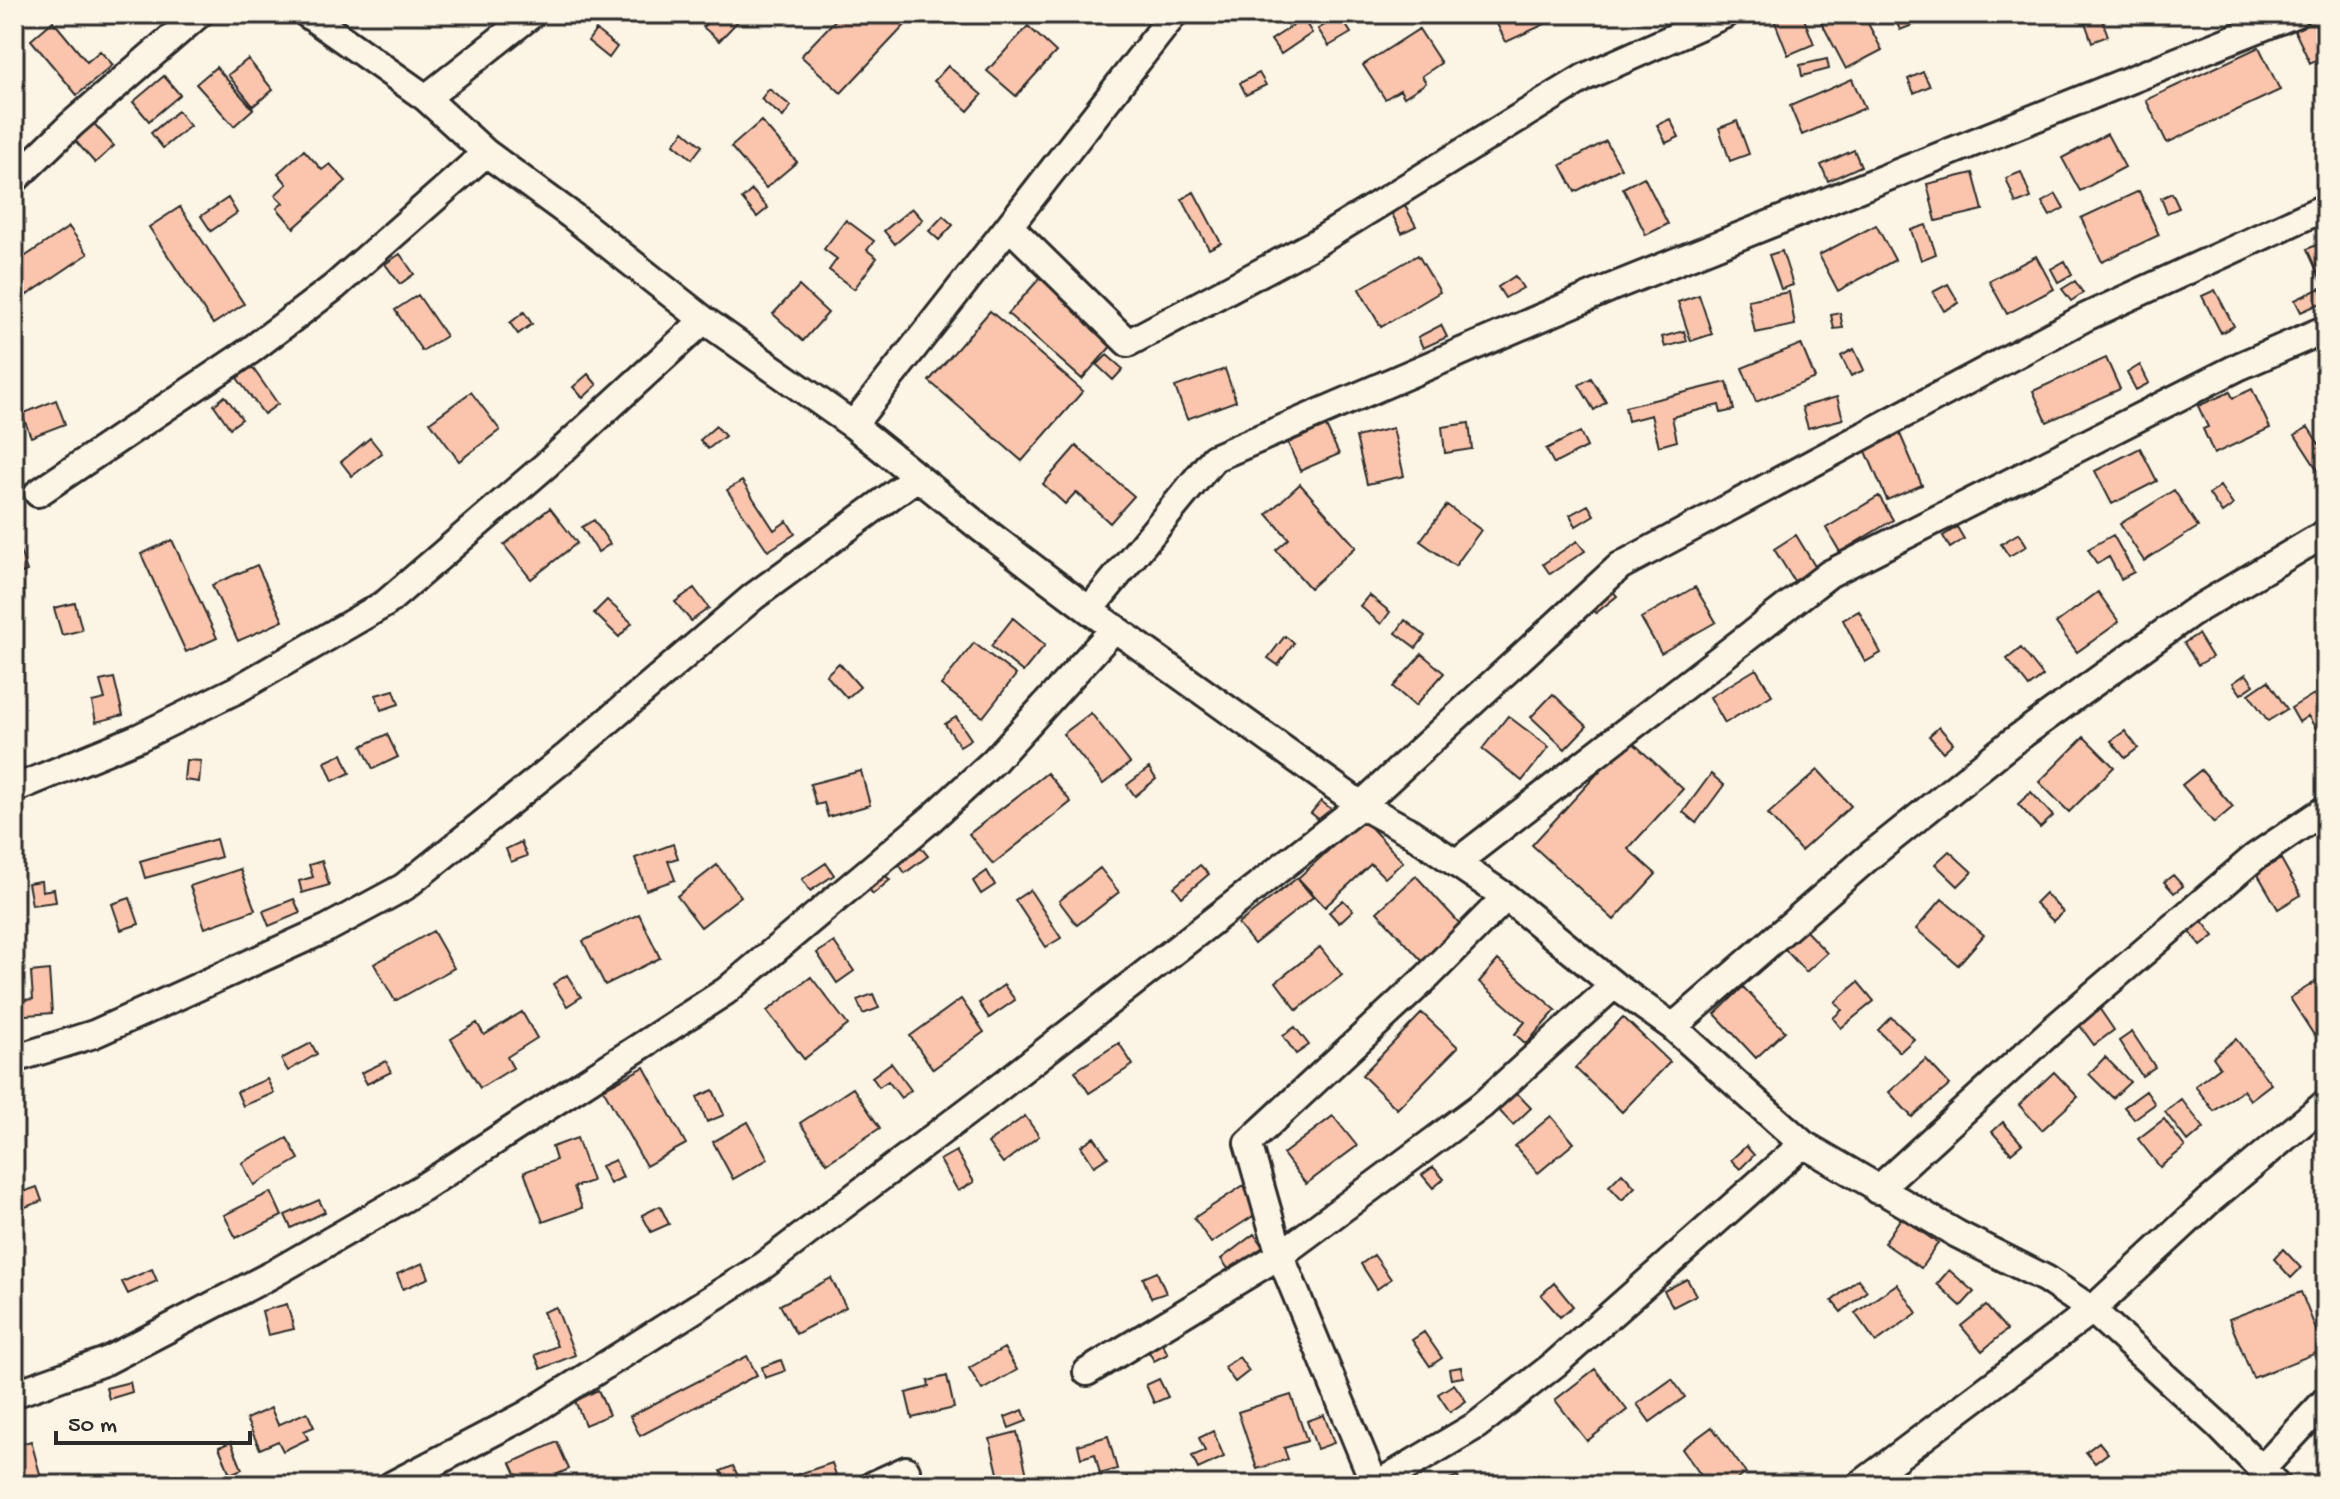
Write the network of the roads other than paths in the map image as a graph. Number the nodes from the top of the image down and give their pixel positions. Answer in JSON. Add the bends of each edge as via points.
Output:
{"nodes":[{"id":1,"x":199,"y":14,"type":"edge"},
{"id":2,"x":307,"y":14,"type":"edge"},
{"id":3,"x":532,"y":14,"type":"edge"},
{"id":4,"x":1174,"y":14,"type":"edge"},
{"id":5,"x":1726,"y":14,"type":"edge"},
{"id":6,"x":2295,"y":14,"type":"edge"},
{"id":7,"x":426,"y":98,"type":"junction"},
{"id":8,"x":486,"y":153,"type":"junction"},
{"id":9,"x":14,"y":180,"type":"edge"},
{"id":10,"x":2326,"y":207,"type":"edge"},
{"id":11,"x":1009,"y":226,"type":"junction"},
{"id":12,"x":704,"y":320,"type":"junction"},
{"id":13,"x":2326,"y":329,"type":"edge"},
{"id":14,"x":853,"y":425,"type":"junction"},
{"id":15,"x":917,"y":477,"type":"junction"},
{"id":16,"x":38,"y":493,"type":"dead end"},
{"id":17,"x":2326,"y":533,"type":"edge"},
{"id":18,"x":1089,"y":610,"type":"junction"},
{"id":19,"x":1115,"y":628,"type":"junction"},
{"id":20,"x":14,"y":789,"type":"edge"},
{"id":21,"x":1361,"y":805,"type":"junction"},
{"id":22,"x":2326,"y":809,"type":"edge"},
{"id":23,"x":1457,"y":862,"type":"junction"},
{"id":24,"x":1506,"y":897,"type":"junction"},
{"id":25,"x":1614,"y":985,"type":"junction"},
{"id":26,"x":1673,"y":1027,"type":"junction"},
{"id":27,"x":14,"y":1059,"type":"edge"},
{"id":28,"x":2326,"y":1103,"type":"edge"},
{"id":29,"x":1803,"y":1144,"type":"junction"},
{"id":30,"x":1877,"y":1190,"type":"junction"},
{"id":31,"x":1280,"y":1255,"type":"junction"},
{"id":32,"x":2092,"y":1310,"type":"junction"},
{"id":33,"x":1087,"y":1372,"type":"dead end"},
{"id":34,"x":14,"y":1394,"type":"edge"},
{"id":35,"x":2326,"y":1400,"type":"edge"},
{"id":36,"x":906,"y":1470,"type":"dead end"},
{"id":37,"x":2269,"y":1477,"type":"edge"},
{"id":38,"x":392,"y":1485,"type":"edge"},
{"id":39,"x":873,"y":1485,"type":"edge"},
{"id":40,"x":1376,"y":1485,"type":"edge"},
{"id":41,"x":1860,"y":1485,"type":"edge"}],
"edges":[{"from":1,"to":9,"type":"street"},
{"from":2,"to":7,"type":"street"},
{"from":3,"to":7,"type":"street"},
{"from":4,"to":11,"type":"street"},
{"from":5,"to":11,"type":"street","via":[[1585,77],[1314,244],[1128,343]]},
{"from":6,"to":18,"type":"street","via":[[1610,288],[1214,458]]},
{"from":7,"to":8,"type":"street"},
{"from":8,"to":12,"type":"street"},
{"from":8,"to":16,"type":"street","via":[[334,287],[251,350]]},
{"from":10,"to":21,"type":"street","via":[[2086,317],[1620,566]]},
{"from":11,"to":14,"type":"street"},
{"from":12,"to":14,"type":"street"},
{"from":12,"to":20,"type":"street","via":[[386,603],[238,689]]},
{"from":13,"to":23,"type":"street","via":[[2240,366],[1829,574]]},
{"from":14,"to":15,"type":"street"},
{"from":15,"to":18,"type":"street"},
{"from":15,"to":27,"type":"street","via":[[753,597],[404,887],[328,928],[94,1034]]},
{"from":17,"to":26,"type":"street","via":[[2191,613],[2012,742],[1871,855]]},
{"from":18,"to":19,"type":"street"},
{"from":19,"to":21,"type":"street"},
{"from":19,"to":34,"type":"street","via":[[994,761],[726,991],[422,1188],[271,1275],[106,1361]]},
{"from":21,"to":23,"type":"street"},
{"from":21,"to":38,"type":"street","via":[[760,1268],[526,1415]]},
{"from":22,"to":30,"type":"street","via":[[2255,857],[2050,1032]]},
{"from":23,"to":24,"type":"street"},
{"from":24,"to":25,"type":"street"},
{"from":24,"to":31,"type":"street","via":[[1248,1143]]},
{"from":25,"to":26,"type":"street"},
{"from":25,"to":31,"type":"street","via":[[1482,1105]]},
{"from":26,"to":29,"type":"street"},
{"from":28,"to":32,"type":"street","via":[[2209,1201]]},
{"from":29,"to":30,"type":"street"},
{"from":29,"to":40,"type":"street","via":[[1555,1364],[1477,1425]]},
{"from":30,"to":32,"type":"street","via":[[2046,1279]]},
{"from":31,"to":33,"type":"street"},
{"from":31,"to":40,"type":"street"},
{"from":32,"to":37,"type":"street"},
{"from":32,"to":41,"type":"street"},
{"from":35,"to":37,"type":"street"},
{"from":36,"to":39,"type":"street"}]}
